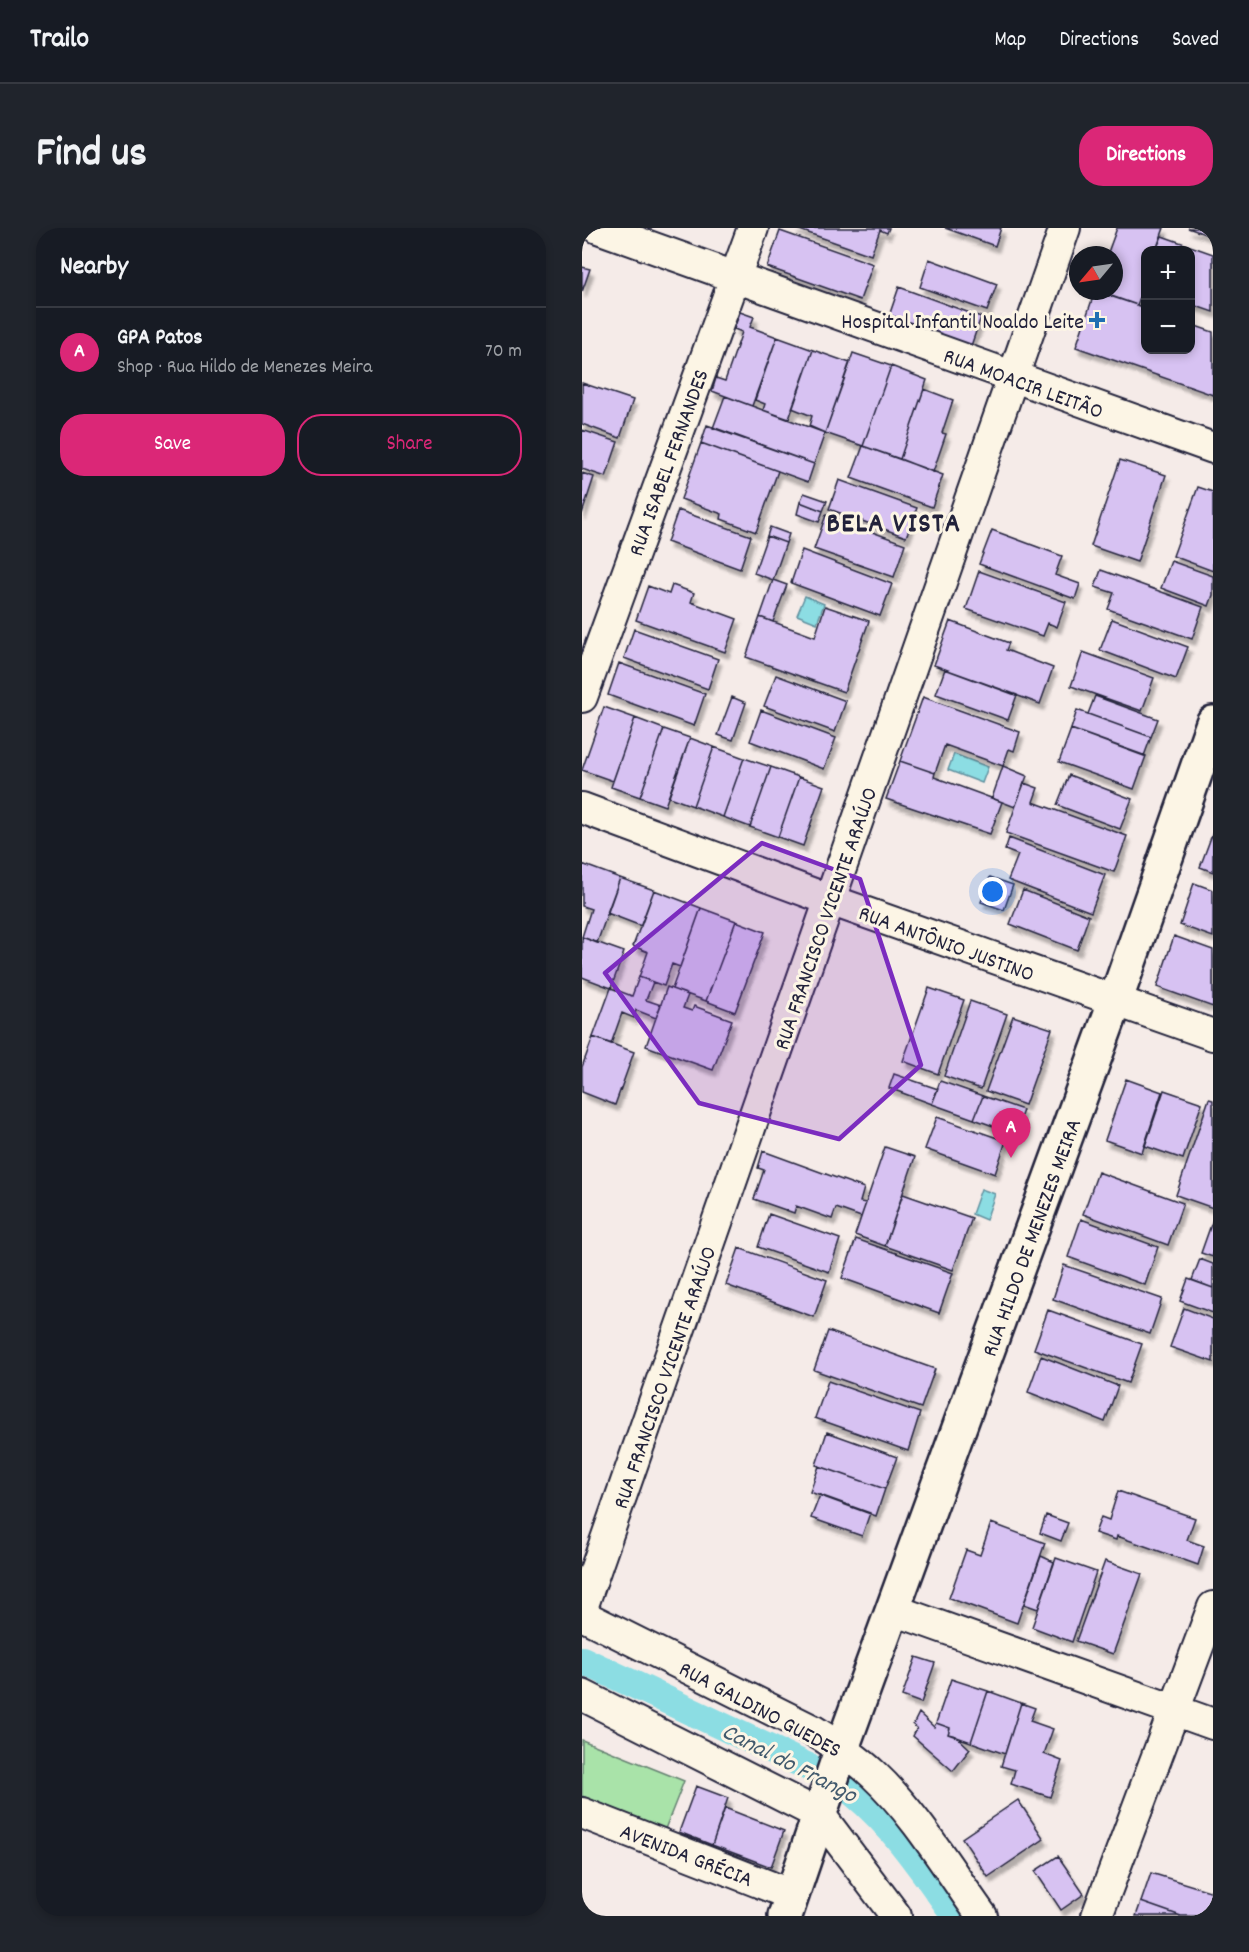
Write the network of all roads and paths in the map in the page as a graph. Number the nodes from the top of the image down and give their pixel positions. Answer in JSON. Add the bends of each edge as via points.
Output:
{"nodes":[{"id":1,"x":598,"y":228,"type":"edge"},
{"id":2,"x":753,"y":228,"type":"edge"},
{"id":3,"x":1065,"y":228,"type":"edge"},
{"id":4,"x":735,"y":276,"type":"junction"},
{"id":5,"x":1011,"y":378,"type":"junction"},
{"id":6,"x":1213,"y":448,"type":"edge"},
{"id":7,"x":582,"y":696,"type":"edge"},
{"id":8,"x":1210,"y":738,"type":"edge"},
{"id":9,"x":582,"y":808,"type":"edge"},
{"id":10,"x":830,"y":900,"type":"junction"},
{"id":11,"x":1115,"y":1002,"type":"junction"},
{"id":12,"x":1213,"y":1035,"type":"edge"},
{"id":13,"x":1213,"y":1607,"type":"edge"},
{"id":14,"x":582,"y":1608,"type":"edge"},
{"id":15,"x":894,"y":1610,"type":"junction"},
{"id":16,"x":582,"y":1615,"type":"edge"},
{"id":17,"x":582,"y":1695,"type":"edge"},
{"id":18,"x":1176,"y":1711,"type":"junction"},
{"id":19,"x":1213,"y":1724,"type":"edge"},
{"id":20,"x":842,"y":1749,"type":"junction"},
{"id":21,"x":582,"y":1813,"type":"edge"},
{"id":22,"x":820,"y":1815,"type":"junction"},
{"id":23,"x":788,"y":1905,"type":"edge"},
{"id":24,"x":896,"y":1916,"type":"edge"},
{"id":25,"x":982,"y":1916,"type":"edge"},
{"id":26,"x":1097,"y":1916,"type":"edge"}],
"edges":[{"from":1,"to":4,"type":"street","name":"RUA MOACIR LEITÃO"},
{"from":2,"to":4,"type":"street","name":"RUA ISABEL FERNANDES"},
{"from":3,"to":5,"type":"street","name":"RUA FRANCISCO VICENTE ARAÚJO"},
{"from":4,"to":5,"type":"street","name":"RUA MOACIR LEITÃO"},
{"from":4,"to":7,"type":"street","name":"RUA ISABEL FERNANDES"},
{"from":5,"to":6,"type":"street","name":"RUA MOACIR LEITÃO"},
{"from":5,"to":10,"type":"street","name":"RUA FRANCISCO VICENTE ARAÚJO"},
{"from":8,"to":11,"type":"street","name":"RUA HILDO DE MENEZES MEIRA"},
{"from":9,"to":10,"type":"street","name":"RUA ANTÔNIO JUSTINO"},
{"from":10,"to":11,"type":"street","name":"RUA ANTÔNIO JUSTINO"},
{"from":10,"to":14,"type":"street","name":"RUA FRANCISCO VICENTE ARAÚJO"},
{"from":11,"to":12,"type":"street","name":"RUA ANTÔNIO JUSTINO"},
{"from":11,"to":15,"type":"street","name":"RUA HILDO DE MENEZES MEIRA"},
{"from":13,"to":18,"type":"street"},
{"from":15,"to":18,"type":"street"},
{"from":15,"to":20,"type":"street","name":"RUA HILDO DE MENEZES MEIRA"},
{"from":16,"to":20,"type":"street","name":"RUA GALDINO GUEDES","via":[[814,1731]]},
{"from":17,"to":22,"type":"street"},
{"from":18,"to":19,"type":"street"},
{"from":18,"to":26,"type":"street"},
{"from":20,"to":22,"type":"street","name":"RUA HILDO DE MENEZES MEIRA"},
{"from":20,"to":25,"type":"street","name":"RUA GALDINO GUEDES","via":[[874,1775],[910,1817]]},
{"from":21,"to":23,"type":"street","name":"AVENIDA GRÉCIA"},
{"from":22,"to":23,"type":"street","name":"RUA HILDO DE MENEZES MEIRA"},
{"from":22,"to":24,"type":"street"}]}
